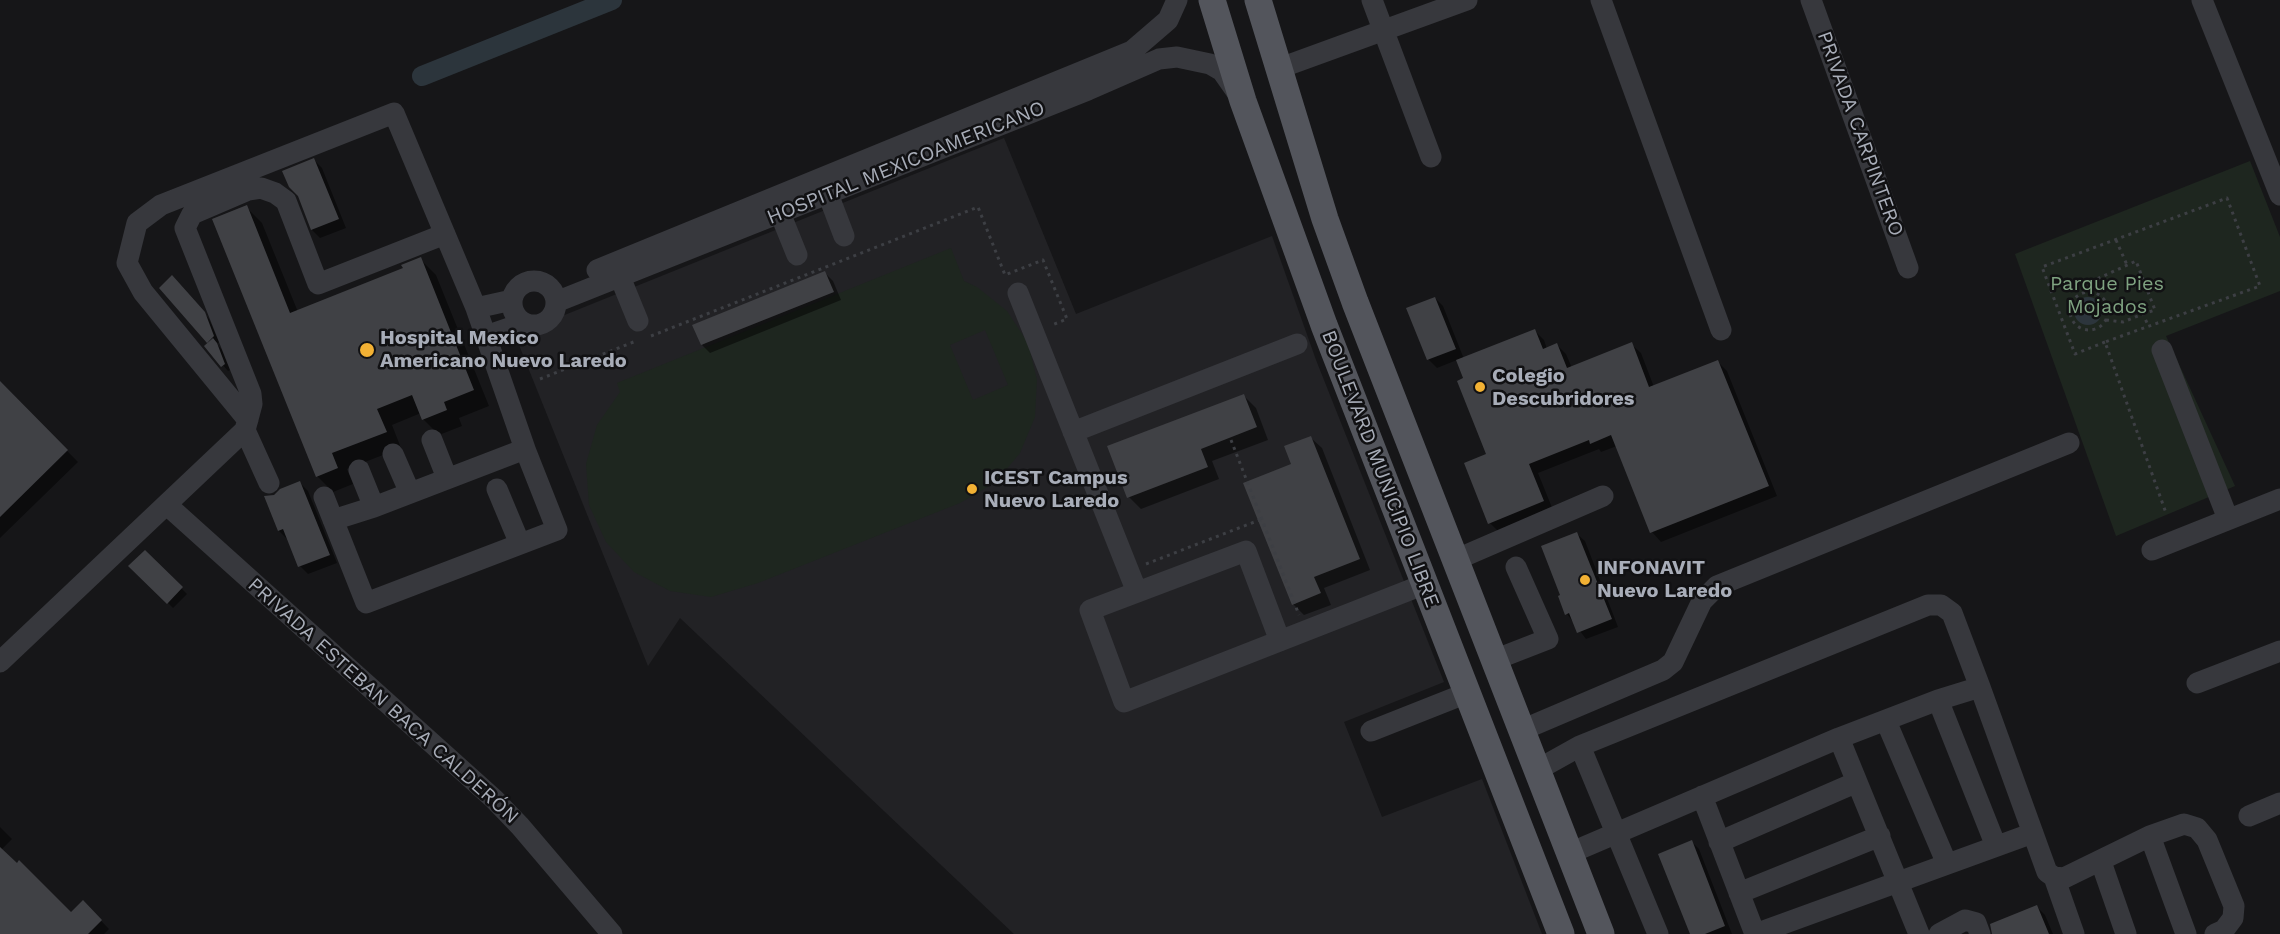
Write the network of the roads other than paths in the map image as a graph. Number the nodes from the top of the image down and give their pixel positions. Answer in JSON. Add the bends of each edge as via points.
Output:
{"nodes":[{"id":1,"x":1177,"y":0,"type":"edge"},
{"id":2,"x":1212,"y":0,"type":"edge"},
{"id":3,"x":1258,"y":0,"type":"edge"},
{"id":4,"x":1372,"y":0,"type":"edge"},
{"id":5,"x":1467,"y":0,"type":"edge"},
{"id":6,"x":1601,"y":0,"type":"edge"},
{"id":7,"x":1811,"y":0,"type":"edge"},
{"id":8,"x":2202,"y":0,"type":"edge"},
{"id":9,"x":1383,"y":30,"type":"junction"},
{"id":10,"x":1156,"y":32,"type":"junction"},
{"id":11,"x":1167,"y":58,"type":"junction"},
{"id":12,"x":1280,"y":68,"type":"junction"},
{"id":13,"x":1243,"y":101,"type":"junction"},
{"id":14,"x":979,"y":124,"type":"junction"},
{"id":15,"x":1431,"y":157,"type":"dead end"},
{"id":16,"x":828,"y":194,"type":"junction"},
{"id":17,"x":2280,"y":195,"type":"edge"},
{"id":18,"x":774,"y":210,"type":"junction"},
{"id":19,"x":1326,"y":219,"type":"junction"},
{"id":20,"x":1291,"y":229,"type":"junction"},
{"id":21,"x":445,"y":234,"type":"junction"},
{"id":22,"x":844,"y":236,"type":"dead end"},
{"id":23,"x":797,"y":255,"type":"dead end"},
{"id":24,"x":648,"y":257,"type":"junction"},
{"id":25,"x":1908,"y":268,"type":"dead end"},
{"id":26,"x":620,"y":277,"type":"junction"},
{"id":27,"x":1018,"y":293,"type":"dead end"},
{"id":28,"x":554,"y":296,"type":"junction"},
{"id":29,"x":512,"y":300,"type":"junction"},
{"id":30,"x":476,"y":308,"type":"junction"},
{"id":31,"x":524,"y":323,"type":"junction"},
{"id":32,"x":1721,"y":330,"type":"dead end"},
{"id":33,"x":642,"y":333,"type":"road end"},
{"id":34,"x":486,"y":336,"type":"junction"},
{"id":35,"x":1297,"y":344,"type":"dead end"},
{"id":36,"x":2162,"y":350,"type":"dead end"},
{"id":37,"x":247,"y":425,"type":"junction"},
{"id":38,"x":1073,"y":432,"type":"junction"},
{"id":39,"x":432,"y":440,"type":"dead end"},
{"id":40,"x":2069,"y":442,"type":"dead end"},
{"id":41,"x":525,"y":449,"type":"junction"},
{"id":42,"x":393,"y":454,"type":"dead end"},
{"id":43,"x":359,"y":470,"type":"dead end"},
{"id":44,"x":447,"y":478,"type":"junction"},
{"id":45,"x":269,"y":483,"type":"dead end"},
{"id":46,"x":497,"y":489,"type":"dead end"},
{"id":47,"x":410,"y":493,"type":"junction"},
{"id":48,"x":1604,"y":496,"type":"dead end"},
{"id":49,"x":324,"y":497,"type":"dead end"},
{"id":50,"x":2280,"y":499,"type":"edge"},
{"id":51,"x":167,"y":505,"type":"junction"},
{"id":52,"x":374,"y":507,"type":"junction"},
{"id":53,"x":2228,"y":519,"type":"junction"},
{"id":54,"x":333,"y":520,"type":"junction"},
{"id":55,"x":520,"y":544,"type":"junction"},
{"id":56,"x":2152,"y":550,"type":"dead end"},
{"id":57,"x":1455,"y":560,"type":"junction"},
{"id":58,"x":1516,"y":567,"type":"dead end"},
{"id":59,"x":1425,"y":584,"type":"junction"},
{"id":60,"x":1137,"y":592,"type":"junction"},
{"id":61,"x":1484,"y":633,"type":"junction"},
{"id":62,"x":1280,"y":640,"type":"junction"},
{"id":63,"x":1450,"y":648,"type":"junction"},
{"id":64,"x":2280,"y":651,"type":"edge"},
{"id":65,"x":1494,"y":660,"type":"junction"},
{"id":66,"x":0,"y":662,"type":"edge"},
{"id":67,"x":2197,"y":683,"type":"dead end"},
{"id":68,"x":1980,"y":687,"type":"junction"},
{"id":69,"x":1467,"y":693,"type":"junction"},
{"id":70,"x":1938,"y":699,"type":"junction"},
{"id":71,"x":1886,"y":721,"type":"junction"},
{"id":72,"x":1522,"y":730,"type":"junction"},
{"id":73,"x":1371,"y":731,"type":"dead end"},
{"id":74,"x":1839,"y":738,"type":"junction"},
{"id":75,"x":1580,"y":746,"type":"junction"},
{"id":76,"x":1537,"y":770,"type":"junction"},
{"id":77,"x":1857,"y":782,"type":"junction"},
{"id":78,"x":1702,"y":796,"type":"junction"},
{"id":79,"x":2280,"y":803,"type":"edge"},
{"id":80,"x":2248,"y":816,"type":"dead end"},
{"id":81,"x":2033,"y":832,"type":"junction"},
{"id":82,"x":1615,"y":834,"type":"junction"},
{"id":83,"x":1880,"y":836,"type":"junction"},
{"id":84,"x":2150,"y":836,"type":"junction"},
{"id":85,"x":1719,"y":842,"type":"junction"},
{"id":86,"x":1996,"y":846,"type":"junction"},
{"id":87,"x":1570,"y":853,"type":"junction"},
{"id":88,"x":2101,"y":862,"type":"junction"},
{"id":89,"x":1947,"y":864,"type":"junction"},
{"id":90,"x":1535,"y":866,"type":"junction"},
{"id":91,"x":2054,"y":877,"type":"junction"},
{"id":92,"x":1899,"y":882,"type":"junction"},
{"id":93,"x":1739,"y":893,"type":"junction"},
{"id":94,"x":612,"y":934,"type":"edge"},
{"id":95,"x":1561,"y":934,"type":"edge"},
{"id":96,"x":1601,"y":934,"type":"edge"},
{"id":97,"x":1658,"y":934,"type":"edge"},
{"id":98,"x":1919,"y":934,"type":"edge"},
{"id":99,"x":1939,"y":934,"type":"edge"},
{"id":100,"x":1980,"y":934,"type":"edge"},
{"id":101,"x":2074,"y":934,"type":"edge"},
{"id":102,"x":2126,"y":934,"type":"edge"},
{"id":103,"x":2186,"y":934,"type":"edge"},
{"id":104,"x":2216,"y":934,"type":"edge"}],
"edges":[{"from":1,"to":10,"type":"street","name":"HOSPITAL MEXICOAMERICANO","via":[[1168,20]]},
{"from":2,"to":13,"type":"main road","name":"BOULEVARD MUNICIPIO LIBRE"},
{"from":3,"to":12,"type":"main road","name":"BOULEVARD MUNICIPIO LIBRE"},
{"from":4,"to":9,"type":"street"},
{"from":5,"to":9,"type":"street"},
{"from":6,"to":32,"type":"street"},
{"from":7,"to":25,"type":"street","name":"PRIVADA CARPINTERO"},
{"from":8,"to":17,"type":"street"},
{"from":9,"to":12,"type":"street"},
{"from":9,"to":15,"type":"street"},
{"from":10,"to":11,"type":"street"},
{"from":10,"to":14,"type":"street","name":"HOSPITAL MEXICOAMERICANO","via":[[1132,51]]},
{"from":11,"to":13,"type":"street","name":"HOSPITAL MEXICOAMERICANO","via":[[1210,64],[1222,71]]},
{"from":11,"to":14,"type":"street","name":"HOSPITAL MEXICOAMERICANO","via":[[1088,90]]},
{"from":12,"to":19,"type":"main road","name":"BOULEVARD MUNICIPIO LIBRE"},
{"from":13,"to":20,"type":"main road","name":"BOULEVARD MUNICIPIO LIBRE"},
{"from":14,"to":16,"type":"street","name":"HOSPITAL MEXICOAMERICANO"},
{"from":14,"to":18,"type":"street","name":"HOSPITAL MEXICOAMERICANO"},
{"from":16,"to":18,"type":"street","name":"HOSPITAL MEXICOAMERICANO"},
{"from":16,"to":22,"type":"street"},
{"from":18,"to":23,"type":"street"},
{"from":18,"to":24,"type":"street","name":"HOSPITAL MEXICOAMERICANO"},
{"from":19,"to":20,"type":"main road"},
{"from":19,"to":57,"type":"main road","name":"BOULEVARD MUNICIPIO LIBRE"},
{"from":20,"to":59,"type":"main road","name":"BOULEVARD MUNICIPIO LIBRE","via":[[1324,325]]},
{"from":21,"to":30,"type":"street"},
{"from":21,"to":37,"type":"street","via":[[318,284],[286,201],[275,193],[261,188],[248,190],[192,214],[185,228],[250,394]]},
{"from":21,"to":37,"type":"street","via":[[394,113],[161,205],[137,223],[127,263],[142,292]]},
{"from":24,"to":26,"type":"street","name":"HOSPITAL MEXICOAMERICANO"},
{"from":24,"to":28,"type":"street","name":"HOSPITAL MEXICOAMERICANO"},
{"from":26,"to":28,"type":"street","name":"HOSPITAL MEXICOAMERICANO"},
{"from":26,"to":33,"type":"street"},
{"from":27,"to":38,"type":"street"},
{"from":28,"to":29,"type":"street","via":[[539,282],[525,283]]},
{"from":28,"to":31,"type":"street","via":[[556,309],[548,321],[534,326]]},
{"from":29,"to":30,"type":"street"},
{"from":29,"to":31,"type":"street","via":[[515,315]]},
{"from":30,"to":34,"type":"street"},
{"from":31,"to":34,"type":"street"},
{"from":34,"to":41,"type":"street"},
{"from":35,"to":38,"type":"street"},
{"from":36,"to":53,"type":"street"},
{"from":37,"to":45,"type":"street"},
{"from":37,"to":51,"type":"street"},
{"from":38,"to":60,"type":"street"},
{"from":39,"to":44,"type":"street"},
{"from":40,"to":72,"type":"street","via":[[1717,585],[1702,601],[1673,662],[1663,670]]},
{"from":41,"to":44,"type":"street"},
{"from":41,"to":55,"type":"street","via":[[557,530]]},
{"from":42,"to":47,"type":"street"},
{"from":43,"to":52,"type":"street"},
{"from":44,"to":47,"type":"street"},
{"from":46,"to":55,"type":"street"},
{"from":47,"to":52,"type":"street"},
{"from":48,"to":57,"type":"street"},
{"from":49,"to":54,"type":"street"},
{"from":50,"to":53,"type":"street"},
{"from":51,"to":66,"type":"street"},
{"from":51,"to":94,"type":"street","name":"PRIVADA ESTEBAN BACA CALDERÓN","via":[[494,799]]},
{"from":52,"to":54,"type":"street"},
{"from":53,"to":56,"type":"street"},
{"from":54,"to":55,"type":"street","via":[[366,603]]},
{"from":57,"to":61,"type":"main road","name":"BOULEVARD MUNICIPIO LIBRE"},
{"from":58,"to":65,"type":"street","via":[[1548,639]]},
{"from":59,"to":62,"type":"street"},
{"from":59,"to":63,"type":"main road","name":"BOULEVARD MUNICIPIO LIBRE"},
{"from":60,"to":62,"type":"street","via":[[1246,551]]},
{"from":60,"to":62,"type":"street","via":[[1090,610],[1124,702]]},
{"from":61,"to":63,"type":"main road"},
{"from":61,"to":65,"type":"main road","name":"BOULEVARD MUNICIPIO LIBRE"},
{"from":63,"to":69,"type":"main road","name":"BOULEVARD MUNICIPIO LIBRE"},
{"from":64,"to":67,"type":"street"},
{"from":65,"to":72,"type":"main road","name":"BOULEVARD MUNICIPIO LIBRE"},
{"from":68,"to":70,"type":"street"},
{"from":68,"to":75,"type":"street","via":[[1952,613],[1941,605],[1928,605]]},
{"from":68,"to":81,"type":"street"},
{"from":69,"to":73,"type":"street"},
{"from":69,"to":90,"type":"main road","name":"BOULEVARD MUNICIPIO LIBRE"},
{"from":70,"to":71,"type":"street"},
{"from":70,"to":86,"type":"street"},
{"from":71,"to":74,"type":"street"},
{"from":71,"to":89,"type":"street"},
{"from":72,"to":76,"type":"main road","name":"BOULEVARD MUNICIPIO LIBRE"},
{"from":74,"to":77,"type":"street"},
{"from":74,"to":78,"type":"street"},
{"from":75,"to":76,"type":"street"},
{"from":75,"to":82,"type":"street"},
{"from":76,"to":87,"type":"main road","name":"BOULEVARD MUNICIPIO LIBRE"},
{"from":77,"to":83,"type":"street"},
{"from":77,"to":85,"type":"street"},
{"from":78,"to":82,"type":"street"},
{"from":78,"to":85,"type":"street"},
{"from":79,"to":80,"type":"street"},
{"from":81,"to":86,"type":"street"},
{"from":81,"to":91,"type":"street","via":[[2047,872]]},
{"from":82,"to":87,"type":"street"},
{"from":82,"to":97,"type":"street"},
{"from":83,"to":92,"type":"street"},
{"from":83,"to":93,"type":"street"},
{"from":84,"to":88,"type":"street"},
{"from":84,"to":103,"type":"street"},
{"from":84,"to":104,"type":"street","via":[[2184,824],[2196,828],[2207,840],[2234,906],[2233,918]]},
{"from":85,"to":93,"type":"street"},
{"from":86,"to":89,"type":"street"},
{"from":87,"to":90,"type":"main road"},
{"from":87,"to":96,"type":"main road","name":"BOULEVARD MUNICIPIO LIBRE"},
{"from":88,"to":91,"type":"street","via":[[2064,878]]},
{"from":88,"to":102,"type":"street"},
{"from":89,"to":92,"type":"street"},
{"from":90,"to":95,"type":"main road","name":"BOULEVARD MUNICIPIO LIBRE"},
{"from":91,"to":101,"type":"street"},
{"from":92,"to":93,"type":"street","via":[[1755,934]]},
{"from":92,"to":98,"type":"street"},
{"from":99,"to":100,"type":"street","via":[[1965,920],[1976,923]]}]}
